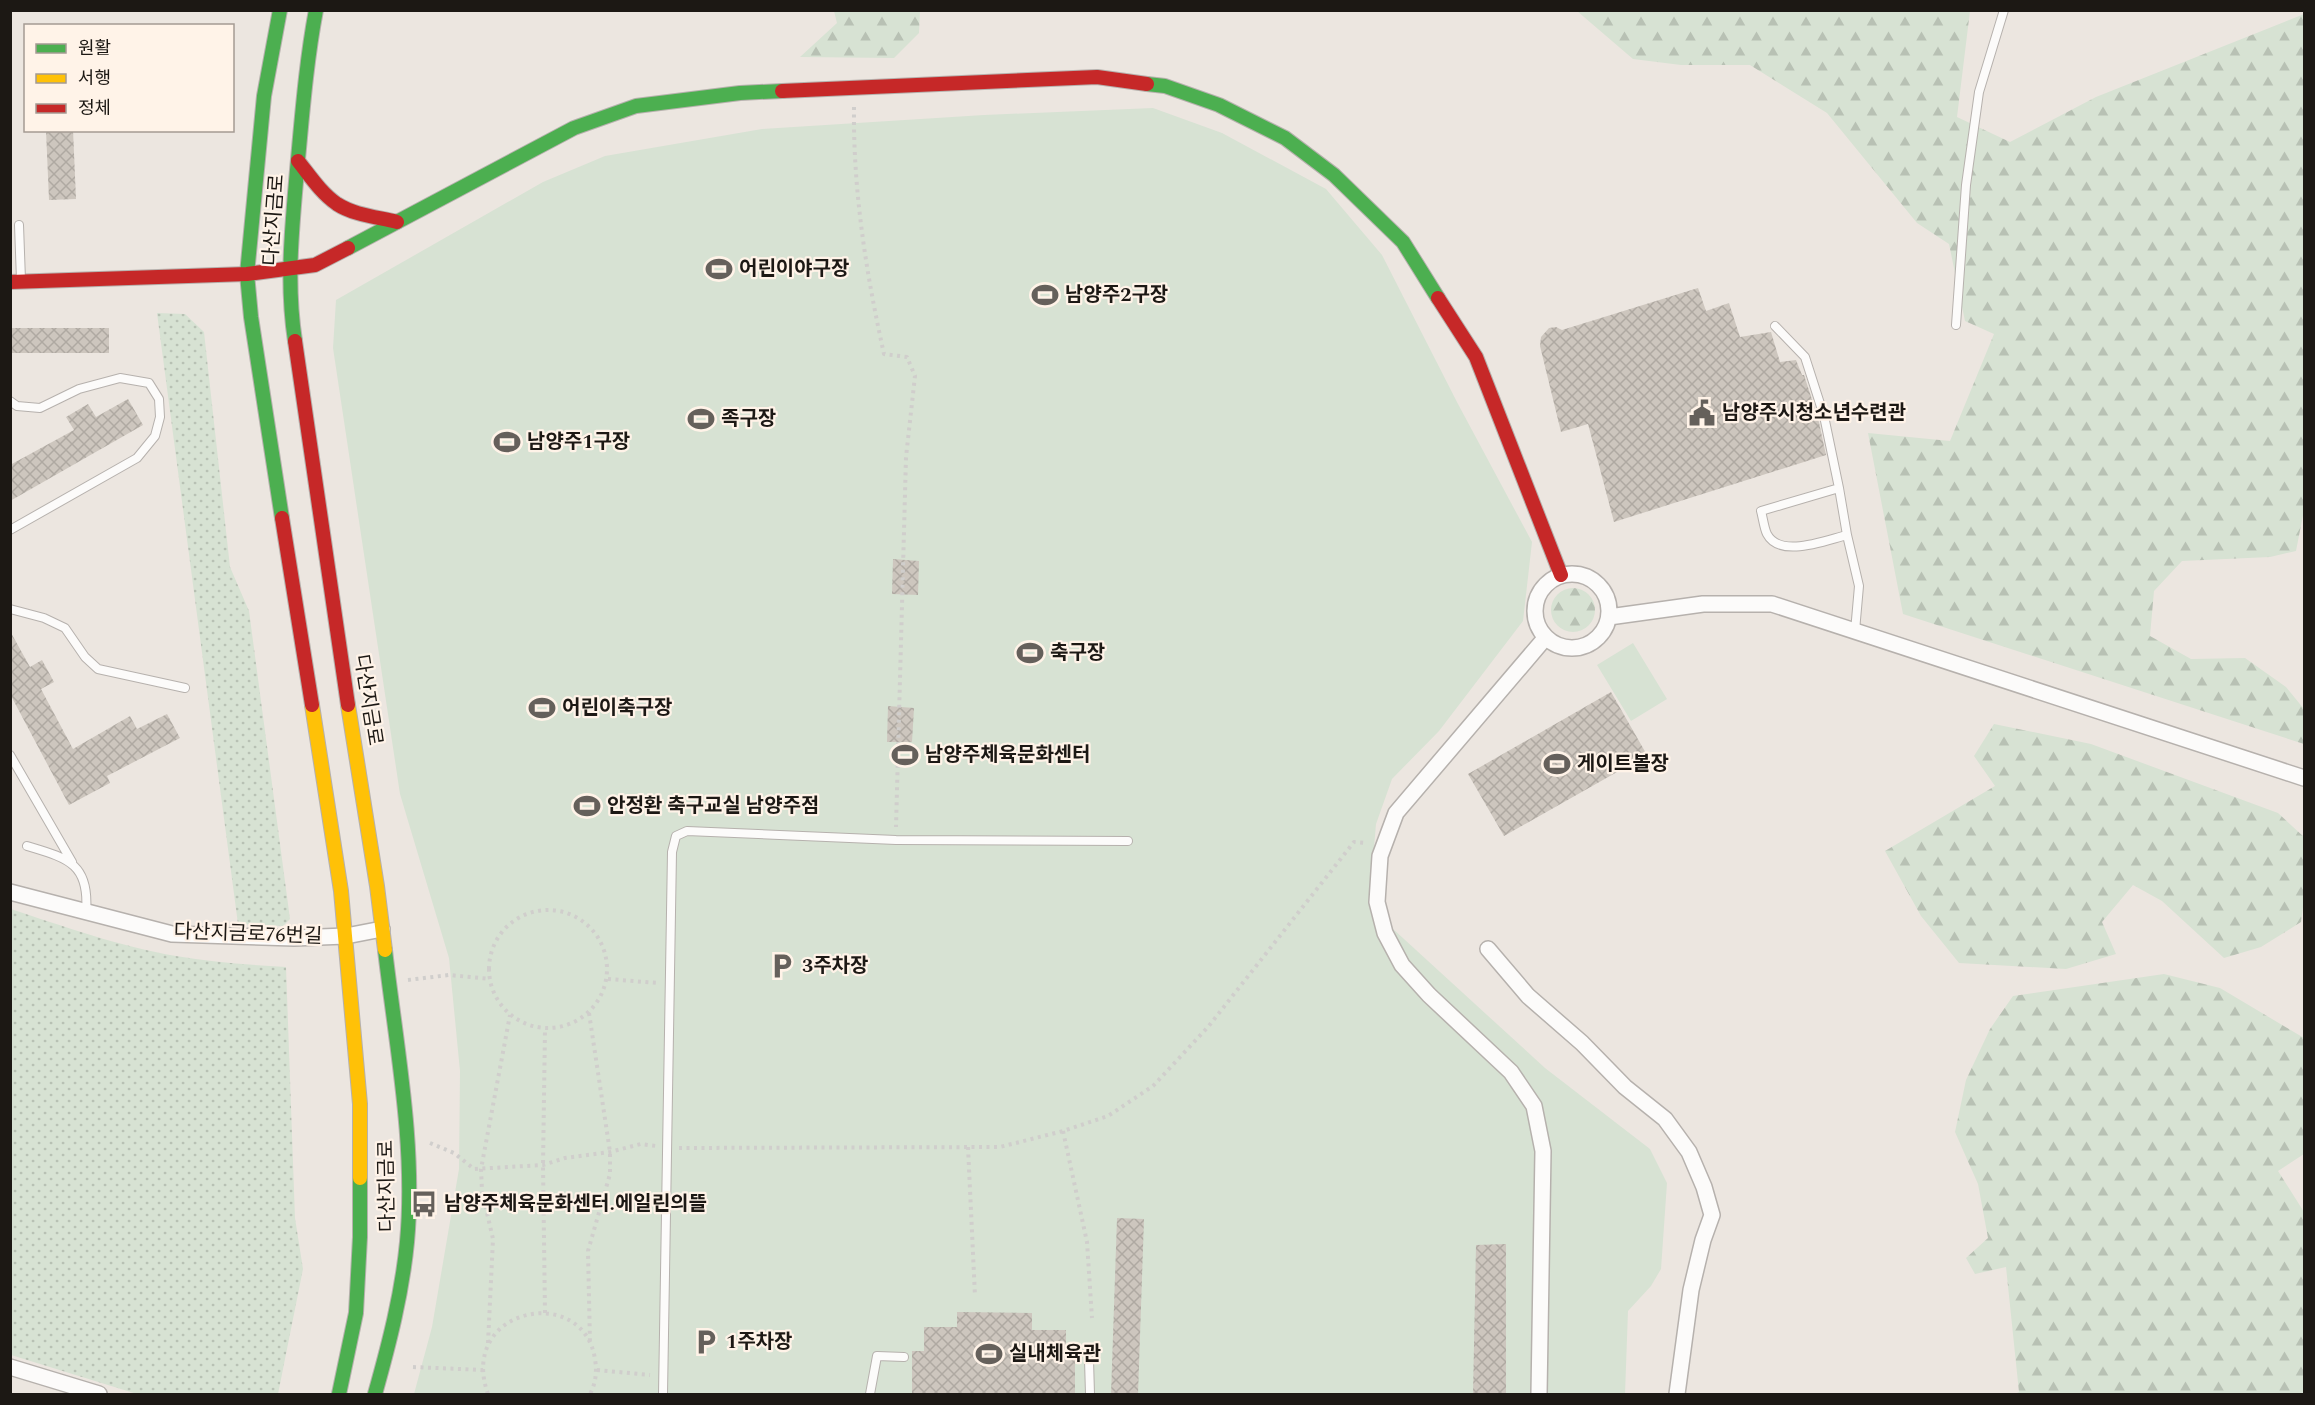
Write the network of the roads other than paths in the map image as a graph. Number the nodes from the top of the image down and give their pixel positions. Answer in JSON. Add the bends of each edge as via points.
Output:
{"nodes":[{"id":1,"x":280,"y":10,"type":"edge"},
{"id":2,"x":316,"y":10,"type":"edge"},
{"id":3,"x":2004,"y":10,"type":"edge"},
{"id":4,"x":298,"y":161,"type":"junction"},
{"id":5,"x":397,"y":222,"type":"junction"},
{"id":6,"x":19,"y":225,"type":"dead end"},
{"id":7,"x":289,"y":268,"type":"junction"},
{"id":8,"x":247,"y":273,"type":"junction"},
{"id":9,"x":16,"y":282,"type":"edge"},
{"id":10,"x":1956,"y":325,"type":"dead end"},
{"id":11,"x":1774,"y":326,"type":"dead end"},
{"id":12,"x":10,"y":401,"type":"edge"},
{"id":13,"x":1839,"y":488,"type":"junction"},
{"id":14,"x":10,"y":530,"type":"edge"},
{"id":15,"x":1847,"y":535,"type":"junction"},
{"id":16,"x":1561,"y":575,"type":"junction"},
{"id":17,"x":10,"y":609,"type":"edge"},
{"id":18,"x":1609,"y":617,"type":"junction"},
{"id":19,"x":1855,"y":631,"type":"junction"},
{"id":20,"x":1546,"y":637,"type":"junction"},
{"id":21,"x":185,"y":688,"type":"dead end"},
{"id":22,"x":10,"y":755,"type":"edge"},
{"id":23,"x":2304,"y":778,"type":"edge"},
{"id":24,"x":1128,"y":842,"type":"dead end"},
{"id":25,"x":27,"y":846,"type":"dead end"},
{"id":26,"x":72,"y":862,"type":"junction"},
{"id":27,"x":10,"y":892,"type":"edge"},
{"id":28,"x":86,"y":912,"type":"junction"},
{"id":29,"x":381,"y":929,"type":"junction"},
{"id":30,"x":346,"y":936,"type":"junction"},
{"id":31,"x":1488,"y":949,"type":"dead end"},
{"id":32,"x":904,"y":1357,"type":"dead end"},
{"id":33,"x":1089,"y":1360,"type":"dead end"},
{"id":34,"x":10,"y":1367,"type":"edge"},
{"id":35,"x":99,"y":1395,"type":"edge"},
{"id":36,"x":339,"y":1395,"type":"edge"},
{"id":37,"x":375,"y":1395,"type":"edge"},
{"id":38,"x":663,"y":1395,"type":"edge"},
{"id":39,"x":870,"y":1395,"type":"edge"},
{"id":40,"x":1090,"y":1395,"type":"edge"},
{"id":41,"x":1539,"y":1395,"type":"edge"},
{"id":42,"x":1677,"y":1395,"type":"edge"}],
"edges":[{"from":1,"to":8,"type":"street","name":"다산지금로","via":[[264,96]]},
{"from":2,"to":4,"type":"street","name":"다산지금로","via":[[307,59]]},
{"from":3,"to":10,"type":"lane","via":[[1979,92],[1966,185]]},
{"from":4,"to":5,"type":"street","via":[[337,204]]},
{"from":4,"to":7,"type":"street","name":"다산지금로"},
{"from":5,"to":7,"type":"street","via":[[315,265]]},
{"from":5,"to":16,"type":"street","via":[[574,128],[636,106],[740,93],[1096,77],[1165,86],[1219,105],[1285,138],[1334,175],[1403,242],[1476,357]]},
{"from":6,"to":9,"type":"lane"},
{"from":7,"to":8,"type":"street"},
{"from":7,"to":29,"type":"street","name":"다산지금로","via":[[291,314]]},
{"from":8,"to":9,"type":"street"},
{"from":8,"to":30,"type":"street","name":"다산지금로"},
{"from":11,"to":13,"type":"lane","via":[[1805,357],[1824,416]]},
{"from":12,"to":14,"type":"lane","via":[[17,406],[40,408],[79,389],[120,378],[149,383],[159,399],[160,417],[155,436],[137,458]]},
{"from":13,"to":15,"type":"lane"},
{"from":13,"to":15,"type":"lane","via":[[1761,511],[1768,535],[1776,544],[1803,546]]},
{"from":15,"to":19,"type":"lane","via":[[1858,586]]},
{"from":16,"to":18,"type":"street","via":[[1588,577],[1598,584],[1606,594]]},
{"from":16,"to":20,"type":"street","via":[[1551,580],[1536,600],[1537,623]]},
{"from":17,"to":21,"type":"lane","via":[[65,628],[98,669]]},
{"from":18,"to":19,"type":"street","via":[[1703,604],[1772,604]]},
{"from":18,"to":20,"type":"street","via":[[1604,630],[1586,646],[1563,647]]},
{"from":19,"to":23,"type":"street"},
{"from":20,"to":41,"type":"street","via":[[1396,813],[1380,856],[1377,902],[1385,933],[1398,957],[1429,995],[1511,1072],[1534,1106],[1543,1151]]},
{"from":22,"to":26,"type":"lane"},
{"from":24,"to":38,"type":"lane","via":[[896,840],[687,831],[676,836],[672,852]]},
{"from":25,"to":26,"type":"lane"},
{"from":26,"to":28,"type":"lane","via":[[82,878]]},
{"from":27,"to":28,"type":"street","name":"다산지금로76번길"},
{"from":28,"to":30,"type":"street","name":"다산지금로76번길","via":[[172,934]]},
{"from":29,"to":30,"type":"street","name":"다산지금로76번길"},
{"from":29,"to":37,"type":"street","name":"다산지금로","via":[[408,1150],[407,1241],[395,1323]]},
{"from":30,"to":36,"type":"street","name":"다산지금로","via":[[360,1104],[360,1237],[356,1313]]},
{"from":31,"to":42,"type":"street","via":[[1528,996],[1665,1119],[1689,1152],[1712,1215],[1691,1290]]},
{"from":32,"to":39,"type":"lane","via":[[877,1356]]},
{"from":33,"to":40,"type":"lane"},
{"from":34,"to":35,"type":"street"}]}
